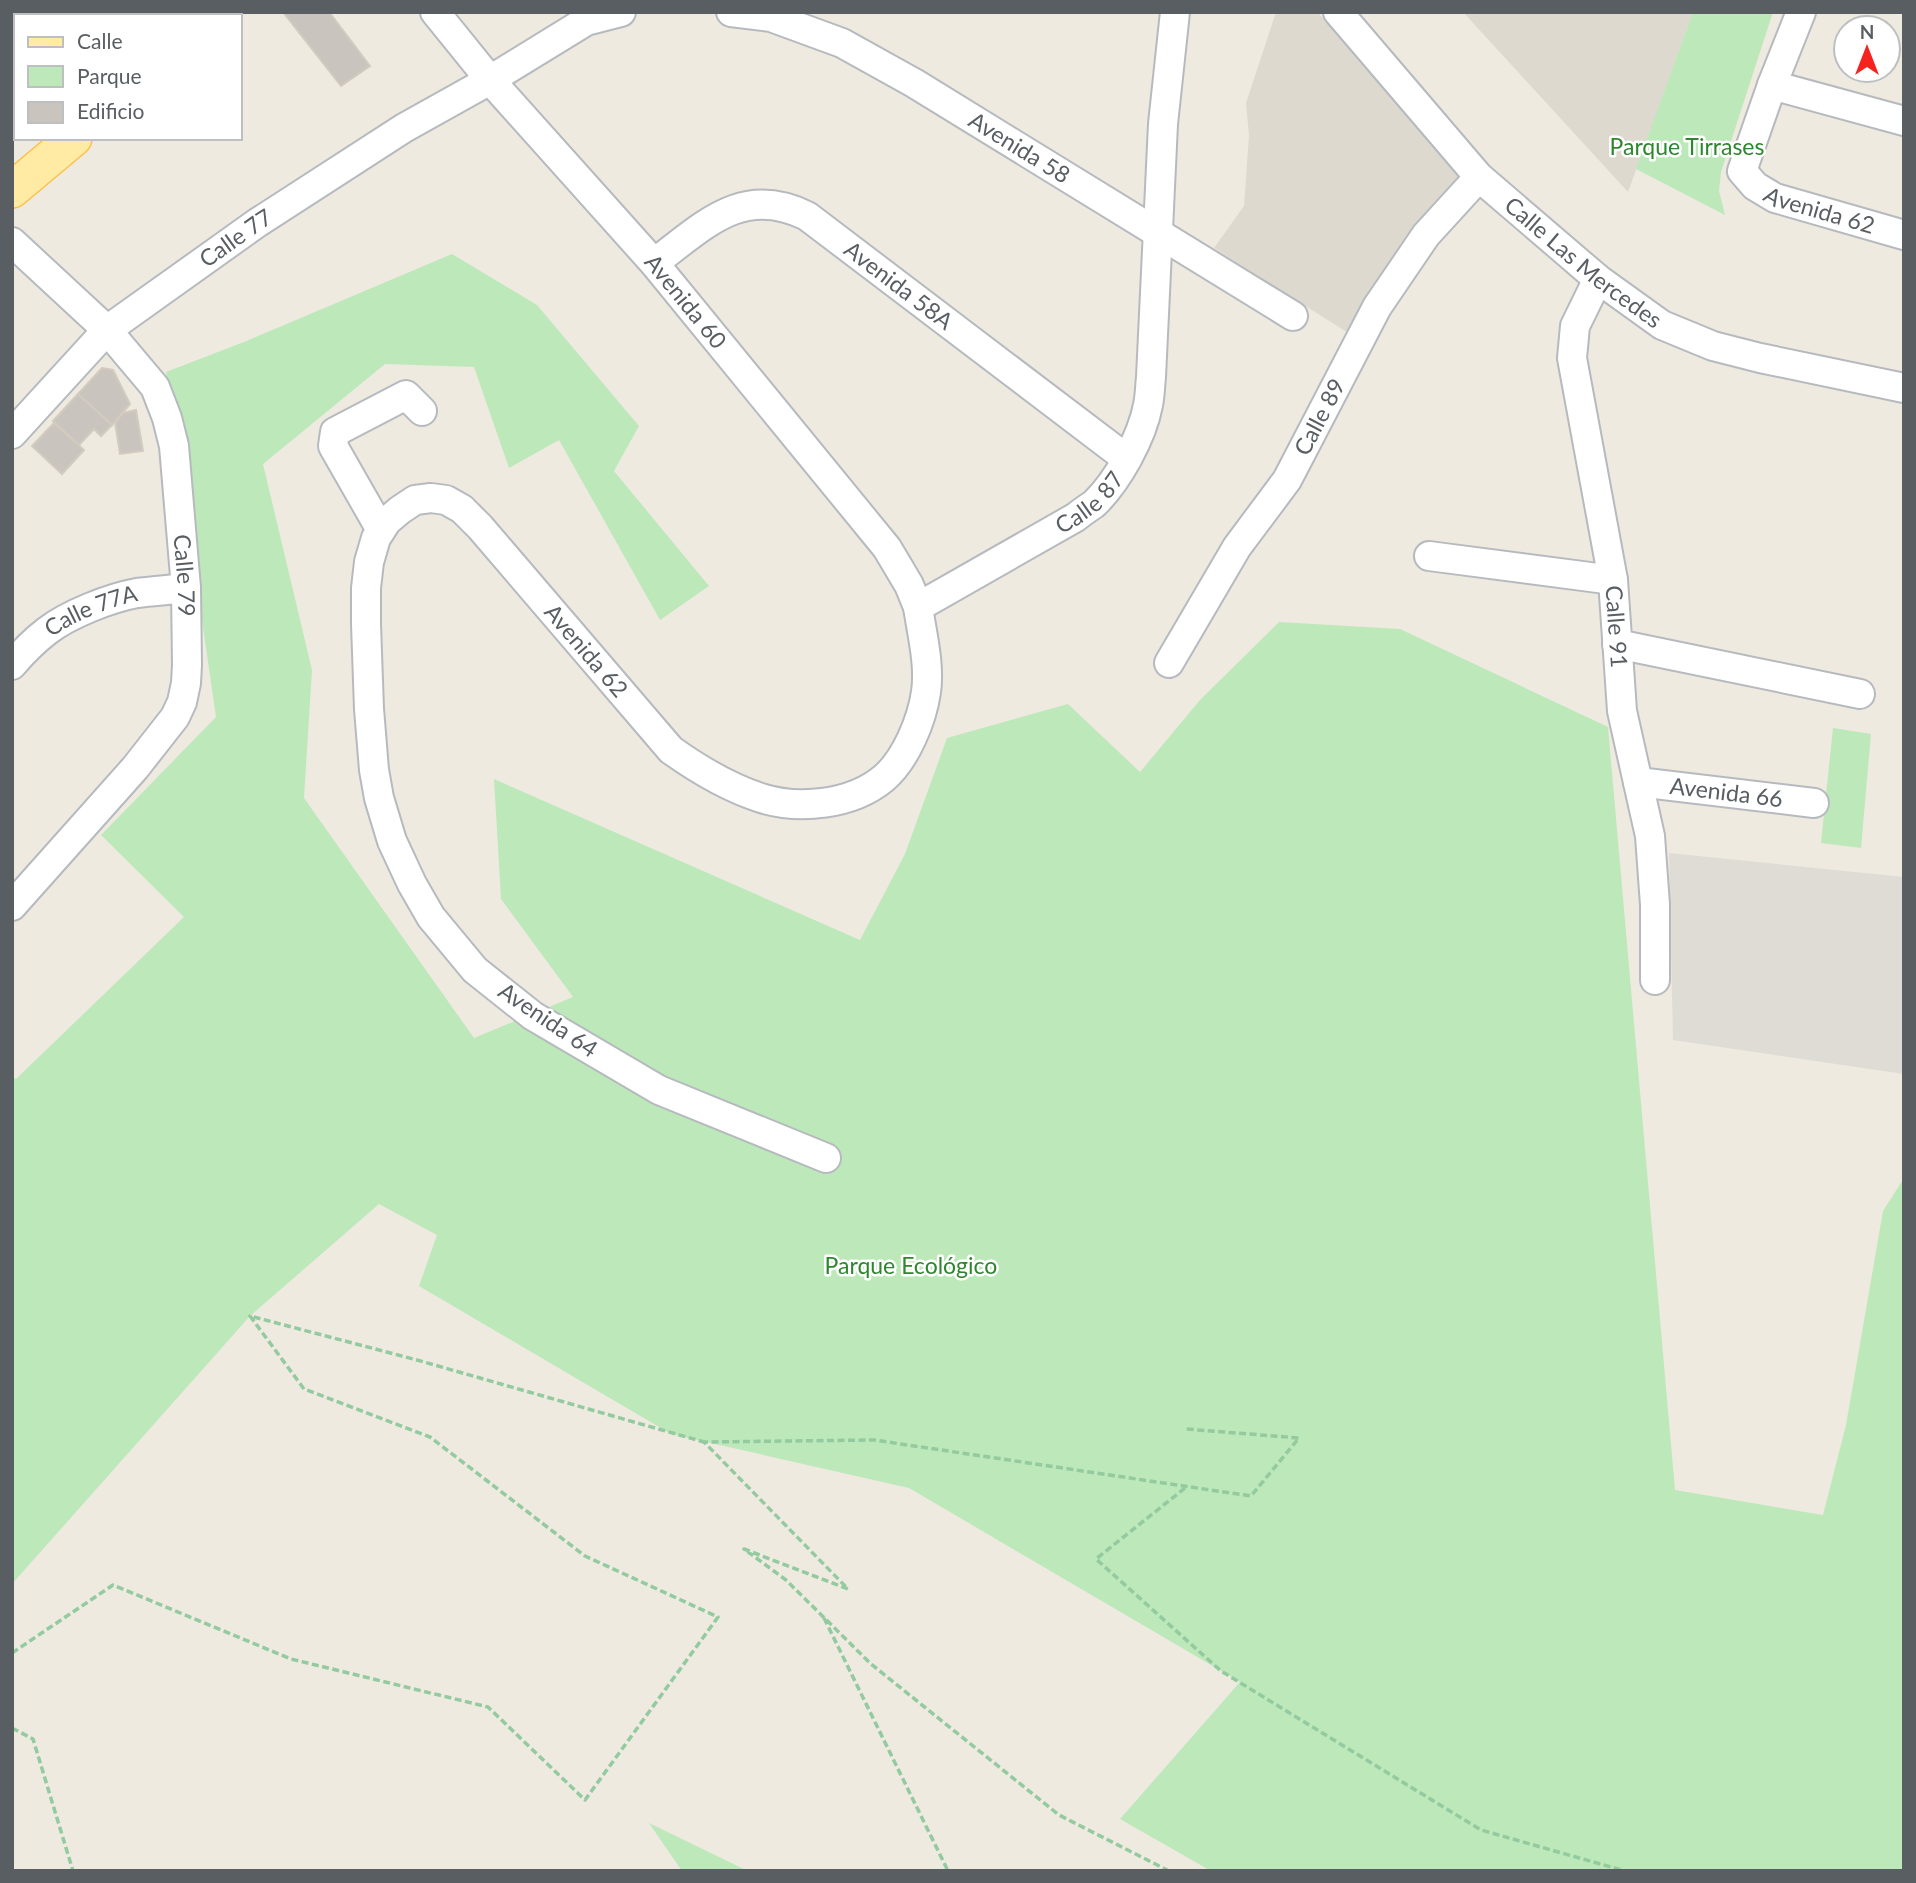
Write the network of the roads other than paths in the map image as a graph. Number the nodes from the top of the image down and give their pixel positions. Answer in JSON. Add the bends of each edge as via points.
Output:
{"nodes":[{"id":1,"x":435,"y":12,"type":"edge"},
{"id":2,"x":621,"y":12,"type":"edge"},
{"id":3,"x":731,"y":12,"type":"edge"},
{"id":4,"x":1175,"y":12,"type":"edge"},
{"id":5,"x":1338,"y":12,"type":"edge"},
{"id":6,"x":1801,"y":12,"type":"edge"},
{"id":7,"x":490,"y":80,"type":"junction"},
{"id":8,"x":1772,"y":85,"type":"junction"},
{"id":9,"x":1904,"y":121,"type":"edge"},
{"id":10,"x":72,"y":140,"type":"edge"},
{"id":11,"x":1479,"y":177,"type":"junction"},
{"id":12,"x":12,"y":191,"type":"edge"},
{"id":13,"x":1158,"y":235,"type":"junction"},
{"id":14,"x":1904,"y":235,"type":"edge"},
{"id":15,"x":12,"y":242,"type":"edge"},
{"id":16,"x":654,"y":263,"type":"junction"},
{"id":17,"x":1598,"y":279,"type":"junction"},
{"id":18,"x":1293,"y":316,"type":"dead end"},
{"id":19,"x":107,"y":330,"type":"junction"},
{"id":20,"x":1904,"y":388,"type":"edge"},
{"id":21,"x":422,"y":411,"type":"dead end"},
{"id":22,"x":12,"y":434,"type":"edge"},
{"id":23,"x":1127,"y":459,"type":"junction"},
{"id":24,"x":415,"y":500,"type":"joint"},
{"id":25,"x":381,"y":530,"type":"junction"},
{"id":26,"x":1429,"y":556,"type":"dead end"},
{"id":27,"x":1613,"y":580,"type":"junction"},
{"id":28,"x":186,"y":588,"type":"junction"},
{"id":29,"x":918,"y":607,"type":"junction"},
{"id":30,"x":1617,"y":644,"type":"junction"},
{"id":31,"x":1168,"y":663,"type":"dead end"},
{"id":32,"x":12,"y":665,"type":"edge"},
{"id":33,"x":1860,"y":694,"type":"dead end"},
{"id":34,"x":1638,"y":782,"type":"junction"},
{"id":35,"x":1814,"y":803,"type":"dead end"},
{"id":36,"x":12,"y":906,"type":"edge"},
{"id":37,"x":1655,"y":980,"type":"dead end"},
{"id":38,"x":826,"y":1158,"type":"dead end"}],
"edges":[{"from":1,"to":7,"type":"street","name":"Avenida 60"},
{"from":2,"to":7,"type":"street","via":[[586,21]]},
{"from":3,"to":13,"type":"street","name":"Avenida 58","via":[[771,17],[842,43]]},
{"from":4,"to":13,"type":"street","name":"Calle 87"},
{"from":5,"to":11,"type":"street","name":"Calle Las Mercedes"},
{"from":6,"to":8,"type":"street"},
{"from":7,"to":16,"type":"street","name":"Avenida 60"},
{"from":7,"to":19,"type":"street","name":"Calle 77","via":[[404,128],[268,216]]},
{"from":8,"to":9,"type":"street"},
{"from":8,"to":14,"type":"street","name":"Avenida 62","via":[[1742,171],[1755,186],[1775,198]]},
{"from":10,"to":12,"type":"main road"},
{"from":11,"to":17,"type":"street","name":"Calle Las Mercedes"},
{"from":11,"to":31,"type":"street","name":"Calle 89","via":[[1426,235],[1377,307],[1287,480],[1237,547]]},
{"from":13,"to":18,"type":"street","name":"Avenida 58"},
{"from":13,"to":23,"type":"street","name":"Calle 87","via":[[1149,404]]},
{"from":15,"to":19,"type":"street","name":"Calle 79"},
{"from":16,"to":23,"type":"street","name":"Avenida 58A","via":[[730,209],[751,204],[790,208],[807,216]]},
{"from":16,"to":29,"type":"street","name":"Avenida 60","via":[[887,548]]},
{"from":17,"to":20,"type":"street","name":"Calle Las Mercedes","via":[[1662,325],[1713,346]]},
{"from":17,"to":27,"type":"street","name":"Calle 91","via":[[1575,326],[1572,358]]},
{"from":19,"to":22,"type":"street","name":"Calle 77"},
{"from":19,"to":28,"type":"street","name":"Calle 79","via":[[155,387],[167,418],[174,446]]},
{"from":21,"to":25,"type":"street","via":[[406,395],[335,432],[333,446]]},
{"from":23,"to":29,"type":"street","name":"Calle 87","via":[[1110,485],[1076,517]]},
{"from":24,"to":25,"type":"street","name":"Avenida 64"},
{"from":24,"to":29,"type":"street","name":"Avenida 62","via":[[446,500],[462,509],[671,750],[731,787],[764,799],[806,804],[837,800],[863,792],[885,777],[916,728],[926,691]]},
{"from":25,"to":38,"type":"street","name":"Avenida 64","via":[[369,562],[366,588],[374,770],[392,841],[431,917],[475,970],[533,1016],[659,1090]]},
{"from":26,"to":27,"type":"street"},
{"from":27,"to":30,"type":"street","name":"Calle 91"},
{"from":28,"to":32,"type":"street","name":"Calle 77A","via":[[135,593],[78,614],[50,629]]},
{"from":28,"to":36,"type":"street","name":"Calle 79","via":[[186,683],[175,718]]},
{"from":30,"to":33,"type":"street"},
{"from":30,"to":34,"type":"street","name":"Calle 91","via":[[1622,711]]},
{"from":34,"to":35,"type":"street","name":"Avenida 66"},
{"from":34,"to":37,"type":"street","name":"Calle 91","via":[[1650,836]]}]}
